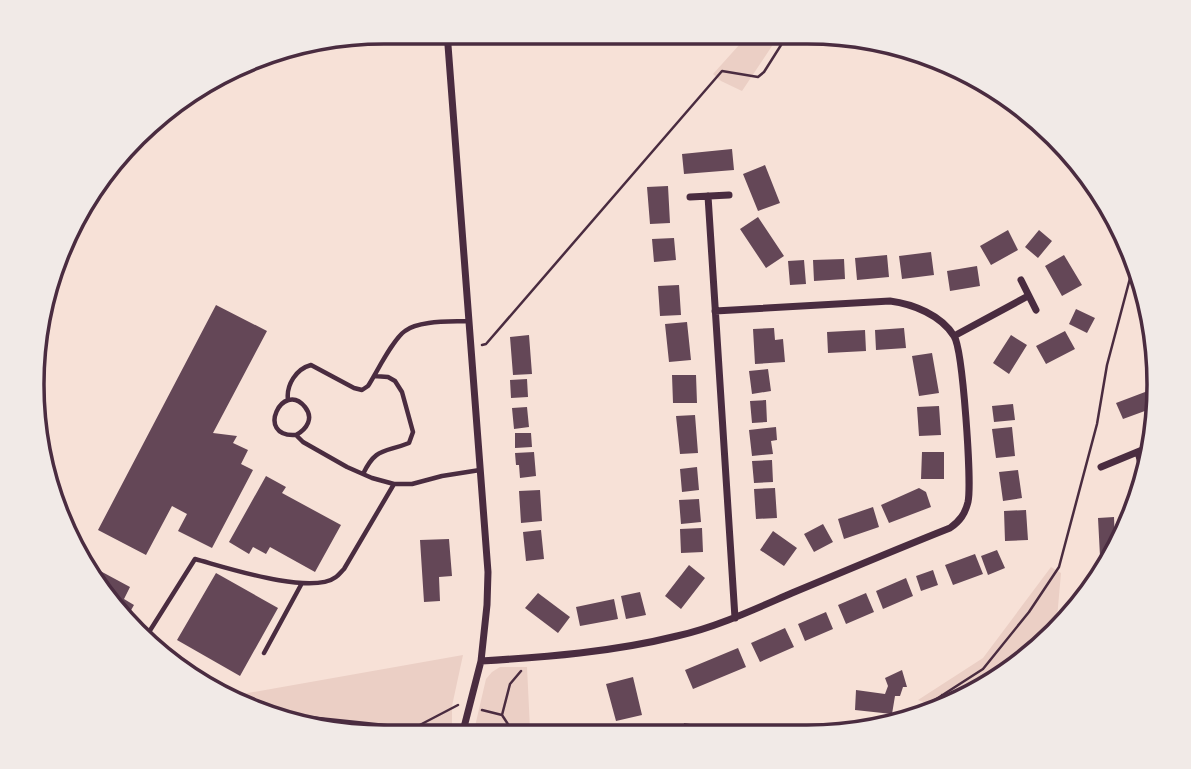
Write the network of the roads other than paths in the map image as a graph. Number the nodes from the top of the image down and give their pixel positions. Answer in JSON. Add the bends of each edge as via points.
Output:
{"nodes":[{"id":1,"x":448,"y":44,"type":"edge"},
{"id":2,"x":729,"y":195,"type":"dead end"},
{"id":3,"x":708,"y":196,"type":"junction"},
{"id":4,"x":690,"y":197,"type":"dead end"},
{"id":5,"x":1021,"y":281,"type":"dead end"},
{"id":6,"x":1028,"y":296,"type":"junction"},
{"id":7,"x":1036,"y":310,"type":"dead end"},
{"id":8,"x":715,"y":311,"type":"junction"},
{"id":9,"x":470,"y":321,"type":"junction"},
{"id":10,"x":954,"y":336,"type":"junction"},
{"id":11,"x":374,"y":376,"type":"junction"},
{"id":12,"x":288,"y":400,"type":"junction"},
{"id":13,"x":296,"y":435,"type":"junction"},
{"id":14,"x":1141,"y":451,"type":"edge"},
{"id":15,"x":1138,"y":452,"type":"junction"},
{"id":16,"x":1139,"y":458,"type":"edge"},
{"id":17,"x":1101,"y":467,"type":"dead end"},
{"id":18,"x":480,"y":470,"type":"junction"},
{"id":19,"x":363,"y":474,"type":"junction"},
{"id":20,"x":394,"y":484,"type":"junction"},
{"id":21,"x":302,"y":583,"type":"junction"},
{"id":22,"x":734,"y":618,"type":"junction"},
{"id":23,"x":150,"y":631,"type":"edge"},
{"id":24,"x":264,"y":653,"type":"dead end"},
{"id":25,"x":481,"y":661,"type":"junction"},
{"id":26,"x":466,"y":725,"type":"edge"}],
"edges":[{"from":1,"to":9,"type":"street"},
{"from":2,"to":3,"type":"street"},
{"from":3,"to":4,"type":"street"},
{"from":3,"to":8,"type":"street"},
{"from":5,"to":6,"type":"street"},
{"from":6,"to":7,"type":"street"},
{"from":6,"to":10,"type":"street"},
{"from":8,"to":10,"type":"street","via":[[890,301],[921,309]]},
{"from":8,"to":22,"type":"street"},
{"from":9,"to":11,"type":"lane","via":[[406,329]]},
{"from":9,"to":18,"type":"street"},
{"from":10,"to":22,"type":"street","via":[[961,362],[970,489],[959,521]]},
{"from":11,"to":12,"type":"lane","via":[[362,390],[311,365],[303,367],[287,392]]},
{"from":11,"to":19,"type":"lane","via":[[395,381],[414,432],[409,443],[378,452]]},
{"from":12,"to":13,"type":"lane","via":[[278,407],[275,420],[282,432]]},
{"from":12,"to":13,"type":"lane","via":[[300,402],[309,413],[308,425]]},
{"from":13,"to":19,"type":"lane"},
{"from":14,"to":15,"type":"street"},
{"from":15,"to":16,"type":"street"},
{"from":15,"to":17,"type":"street"},
{"from":18,"to":20,"type":"lane"},
{"from":18,"to":25,"type":"street","via":[[488,572]]},
{"from":19,"to":20,"type":"lane"},
{"from":20,"to":21,"type":"lane","via":[[335,579]]},
{"from":21,"to":23,"type":"lane","via":[[195,559]]},
{"from":21,"to":24,"type":"lane"},
{"from":22,"to":25,"type":"street","via":[[680,636],[628,646]]},
{"from":25,"to":26,"type":"street"}]}
